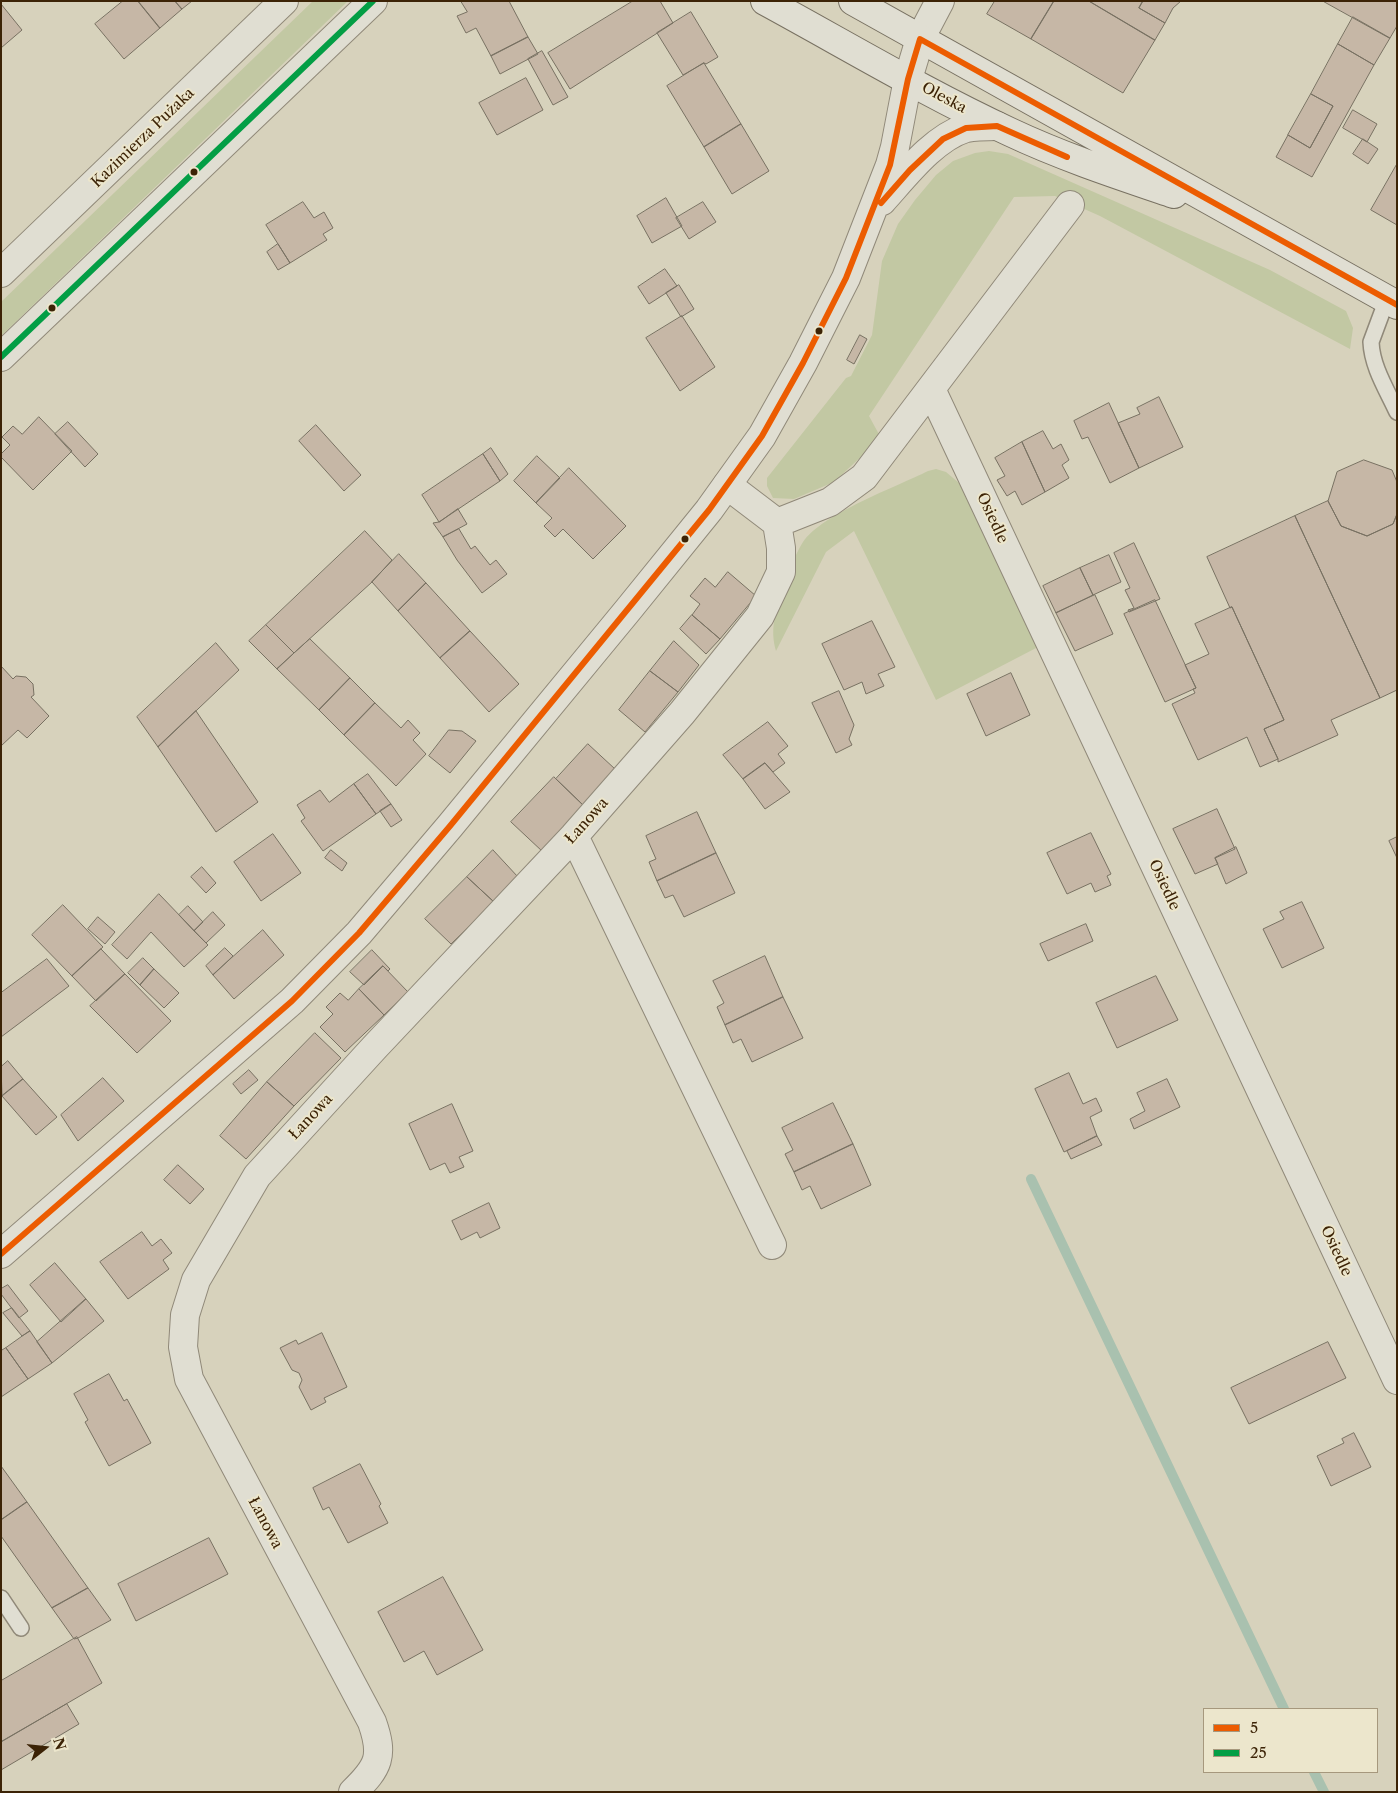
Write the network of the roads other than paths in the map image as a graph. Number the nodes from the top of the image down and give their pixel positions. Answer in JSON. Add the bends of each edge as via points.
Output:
{"nodes":[{"id":1,"x":373,"y":1,"type":"edge"},
{"id":2,"x":765,"y":1,"type":"edge"},
{"id":3,"x":853,"y":1,"type":"edge"},
{"id":4,"x":940,"y":1,"type":"edge"},
{"id":5,"x":280,"y":3,"type":"edge"},
{"id":6,"x":920,"y":39,"type":"junction"},
{"id":7,"x":908,"y":79,"type":"junction"},
{"id":8,"x":996,"y":126,"type":"junction"},
{"id":9,"x":1070,"y":205,"type":"dead end"},
{"id":10,"x":871,"y":214,"type":"junction"},
{"id":11,"x":1243,"y":219,"type":"junction"},
{"id":12,"x":1,"y":273,"type":"edge"},
{"id":13,"x":1392,"y":302,"type":"edge"},
{"id":14,"x":1,"y":357,"type":"edge"},
{"id":15,"x":931,"y":389,"type":"junction"},
{"id":16,"x":1397,"y":412,"type":"edge"},
{"id":17,"x":727,"y":485,"type":"junction"},
{"id":18,"x":777,"y":523,"type":"junction"},
{"id":19,"x":574,"y":836,"type":"junction"},
{"id":20,"x":772,"y":1245,"type":"dead end"},
{"id":21,"x":1,"y":1254,"type":"edge"},
{"id":22,"x":1397,"y":1380,"type":"edge"},
{"id":23,"x":1,"y":1598,"type":"edge"},
{"id":24,"x":21,"y":1628,"type":"dead end"},
{"id":25,"x":353,"y":1792,"type":"edge"}],
"edges":[{"from":1,"to":14,"type":"street"},
{"from":2,"to":7,"type":"street","name":"Oleska"},
{"from":3,"to":6,"type":"street","name":"Oleska"},
{"from":4,"to":6,"type":"street"},
{"from":5,"to":12,"type":"street","name":"Kazimierza Pużaka"},
{"from":6,"to":7,"type":"street"},
{"from":6,"to":11,"type":"street","name":"Oleska"},
{"from":7,"to":8,"type":"street","name":"Oleska"},
{"from":7,"to":10,"type":"street","via":[[895,147]]},
{"from":8,"to":10,"type":"street","via":[[966,128],[943,139]]},
{"from":8,"to":11,"type":"street","name":"Oleska","via":[[1065,156]]},
{"from":9,"to":15,"type":"street"},
{"from":10,"to":17,"type":"street","via":[[846,278],[803,363],[762,436]]},
{"from":11,"to":13,"type":"street","name":"Oleska"},
{"from":13,"to":16,"type":"lane","via":[[1371,342],[1371,349],[1373,361]]},
{"from":15,"to":18,"type":"street","via":[[864,477],[830,502]]},
{"from":15,"to":22,"type":"street","name":"Osiedle"},
{"from":17,"to":18,"type":"street"},
{"from":17,"to":21,"type":"street","via":[[628,610],[359,933],[292,1000]]},
{"from":18,"to":19,"type":"street","name":"Łanowa","via":[[781,572],[760,616],[682,713]]},
{"from":19,"to":20,"type":"street"},
{"from":19,"to":25,"type":"street","name":"Łanowa","via":[[257,1176],[197,1276],[185,1315],[183,1347],[188,1379],[379,1742],[377,1761]]},
{"from":23,"to":24,"type":"lane"}]}
